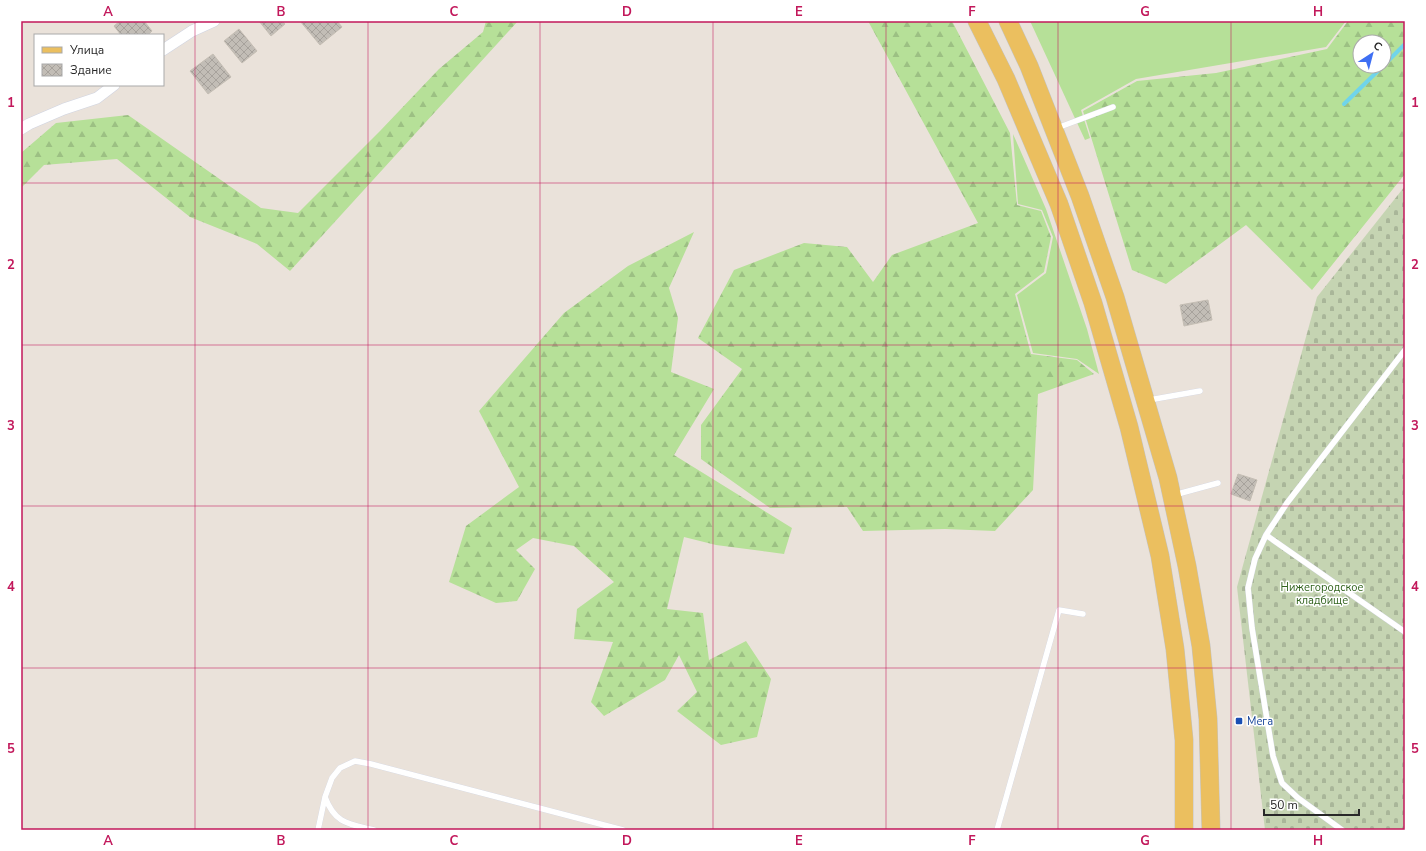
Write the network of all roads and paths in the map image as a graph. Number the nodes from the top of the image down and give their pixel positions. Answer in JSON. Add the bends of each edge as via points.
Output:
{"nodes":[{"id":1,"x":214,"y":21,"type":"edge"},
{"id":2,"x":977,"y":21,"type":"edge"},
{"id":3,"x":1008,"y":21,"type":"edge"},
{"id":4,"x":164,"y":49,"type":"edge"},
{"id":5,"x":113,"y":86,"type":"edge"},
{"id":6,"x":1112,"y":107,"type":"dead end"},
{"id":7,"x":21,"y":129,"type":"edge"},
{"id":8,"x":1054,"y":130,"type":"junction"},
{"id":9,"x":1405,"y":350,"type":"edge"},
{"id":10,"x":1200,"y":391,"type":"dead end"},
{"id":11,"x":1146,"y":401,"type":"junction"},
{"id":12,"x":1218,"y":483,"type":"dead end"},
{"id":13,"x":1172,"y":495,"type":"junction"},
{"id":14,"x":1266,"y":535,"type":"junction"},
{"id":15,"x":1083,"y":614,"type":"dead end"},
{"id":16,"x":1405,"y":632,"type":"edge"},
{"id":17,"x":325,"y":797,"type":"junction"},
{"id":18,"x":318,"y":827,"type":"edge"},
{"id":19,"x":325,"y":830,"type":"edge"},
{"id":20,"x":374,"y":830,"type":"edge"},
{"id":21,"x":622,"y":830,"type":"edge"},
{"id":22,"x":997,"y":830,"type":"edge"},
{"id":23,"x":1184,"y":830,"type":"edge"},
{"id":24,"x":1211,"y":830,"type":"edge"},
{"id":25,"x":1342,"y":830,"type":"edge"}],
"edges":[{"from":1,"to":4,"type":"street","via":[[192,31]]},
{"from":2,"to":23,"type":"main road","via":[[1006,79],[1059,204],[1129,427],[1160,556],[1175,649],[1184,740]]},
{"from":3,"to":8,"type":"main road"},
{"from":5,"to":7,"type":"street","via":[[97,98],[64,109]]},
{"from":6,"to":8,"type":"lane"},
{"from":8,"to":11,"type":"main road","via":[[1115,297]]},
{"from":9,"to":14,"type":"lane","via":[[1287,503]]},
{"from":10,"to":11,"type":"lane"},
{"from":11,"to":13,"type":"main road"},
{"from":12,"to":13,"type":"lane"},
{"from":13,"to":24,"type":"main road","via":[[1188,566],[1201,646],[1208,719]]},
{"from":14,"to":16,"type":"lane"},
{"from":14,"to":25,"type":"lane","via":[[1248,588],[1273,756],[1282,783]]},
{"from":15,"to":22,"type":"lane","via":[[1059,610]]},
{"from":17,"to":18,"type":"lane"},
{"from":17,"to":20,"type":"lane","via":[[329,808],[338,819]]},
{"from":17,"to":21,"type":"lane","via":[[332,778],[340,768],[355,761]]},
{"from":18,"to":19,"type":"lane"}]}
